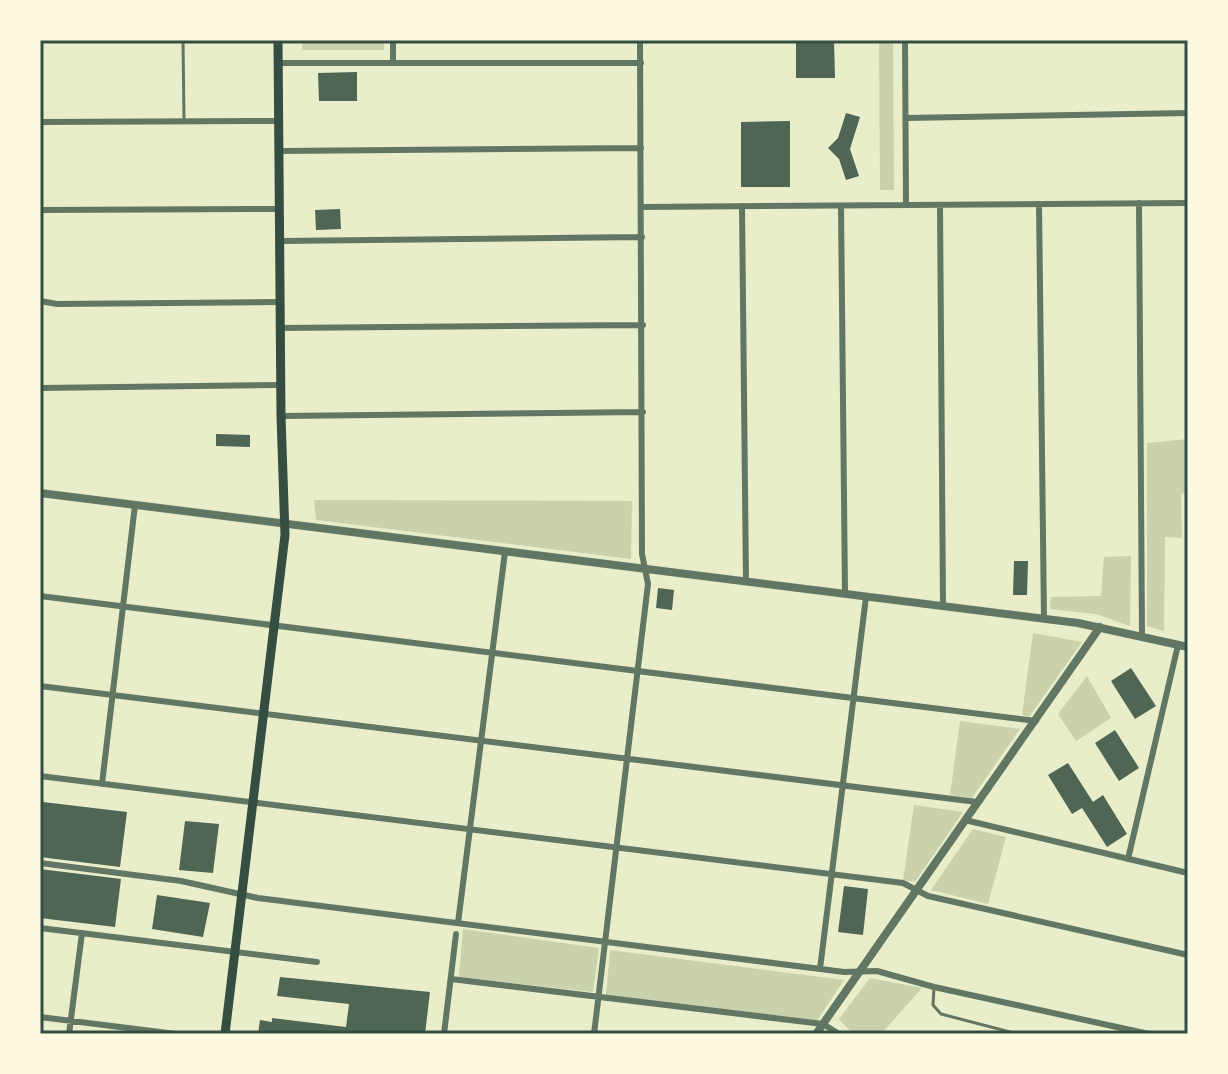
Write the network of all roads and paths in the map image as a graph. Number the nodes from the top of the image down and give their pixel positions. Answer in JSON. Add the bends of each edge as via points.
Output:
{"nodes":[{"id":1,"x":183,"y":40,"type":"edge"},
{"id":2,"x":278,"y":40,"type":"edge"},
{"id":3,"x":393,"y":40,"type":"edge"},
{"id":4,"x":640,"y":40,"type":"edge"},
{"id":5,"x":905,"y":40,"type":"edge"},
{"id":6,"x":278,"y":63,"type":"junction"},
{"id":7,"x":393,"y":63,"type":"junction"},
{"id":8,"x":641,"y":63,"type":"junction"},
{"id":9,"x":1188,"y":113,"type":"edge"},
{"id":10,"x":906,"y":118,"type":"junction"},
{"id":11,"x":184,"y":121,"type":"junction"},
{"id":12,"x":278,"y":121,"type":"junction"},
{"id":13,"x":40,"y":122,"type":"edge"},
{"id":14,"x":641,"y":148,"type":"junction"},
{"id":15,"x":279,"y":151,"type":"junction"},
{"id":16,"x":1139,"y":203,"type":"junction"},
{"id":17,"x":1188,"y":203,"type":"edge"},
{"id":18,"x":1039,"y":204,"type":"junction"},
{"id":19,"x":906,"y":205,"type":"junction"},
{"id":20,"x":940,"y":205,"type":"junction"},
{"id":21,"x":742,"y":206,"type":"junction"},
{"id":22,"x":841,"y":206,"type":"junction"},
{"id":23,"x":641,"y":207,"type":"junction"},
{"id":24,"x":279,"y":209,"type":"junction"},
{"id":25,"x":40,"y":210,"type":"edge"},
{"id":26,"x":642,"y":237,"type":"junction"},
{"id":27,"x":279,"y":241,"type":"junction"},
{"id":28,"x":40,"y":301,"type":"edge"},
{"id":29,"x":280,"y":302,"type":"junction"},
{"id":30,"x":643,"y":325,"type":"junction"},
{"id":31,"x":280,"y":328,"type":"junction"},
{"id":32,"x":281,"y":385,"type":"junction"},
{"id":33,"x":40,"y":388,"type":"edge"},
{"id":34,"x":643,"y":412,"type":"junction"},
{"id":35,"x":281,"y":416,"type":"junction"},
{"id":36,"x":40,"y":493,"type":"edge"},
{"id":37,"x":135,"y":505,"type":"junction"},
{"id":38,"x":285,"y":524,"type":"junction"},
{"id":39,"x":505,"y":552,"type":"junction"},
{"id":40,"x":646,"y":570,"type":"junction"},
{"id":41,"x":746,"y":582,"type":"junction"},
{"id":42,"x":845,"y":594,"type":"junction"},
{"id":43,"x":40,"y":596,"type":"edge"},
{"id":44,"x":866,"y":597,"type":"junction"},
{"id":45,"x":943,"y":606,"type":"junction"},
{"id":46,"x":123,"y":607,"type":"junction"},
{"id":47,"x":1044,"y":619,"type":"junction"},
{"id":48,"x":275,"y":626,"type":"junction"},
{"id":49,"x":1100,"y":627,"type":"junction"},
{"id":50,"x":1142,"y":637,"type":"junction"},
{"id":51,"x":1178,"y":645,"type":"junction"},
{"id":52,"x":1188,"y":647,"type":"edge"},
{"id":53,"x":493,"y":653,"type":"junction"},
{"id":54,"x":638,"y":671,"type":"junction"},
{"id":55,"x":40,"y":686,"type":"edge"},
{"id":56,"x":113,"y":695,"type":"junction"},
{"id":57,"x":853,"y":698,"type":"junction"},
{"id":58,"x":265,"y":713,"type":"junction"},
{"id":59,"x":1036,"y":721,"type":"junction"},
{"id":60,"x":481,"y":740,"type":"junction"},
{"id":61,"x":627,"y":758,"type":"junction"},
{"id":62,"x":40,"y":776,"type":"edge"},
{"id":63,"x":102,"y":784,"type":"junction"},
{"id":64,"x":843,"y":785,"type":"junction"},
{"id":65,"x":977,"y":802,"type":"junction"},
{"id":66,"x":253,"y":803,"type":"junction"},
{"id":67,"x":965,"y":820,"type":"junction"},
{"id":68,"x":470,"y":830,"type":"junction"},
{"id":69,"x":616,"y":849,"type":"junction"},
{"id":70,"x":1128,"y":859,"type":"junction"},
{"id":71,"x":40,"y":863,"type":"edge"},
{"id":72,"x":1188,"y":873,"type":"edge"},
{"id":73,"x":832,"y":875,"type":"junction"},
{"id":74,"x":916,"y":890,"type":"junction"},
{"id":75,"x":243,"y":894,"type":"junction"},
{"id":76,"x":458,"y":923,"type":"junction"},
{"id":77,"x":40,"y":928,"type":"edge"},
{"id":78,"x":82,"y":933,"type":"junction"},
{"id":79,"x":456,"y":934,"type":"dead end"},
{"id":80,"x":605,"y":942,"type":"junction"},
{"id":81,"x":235,"y":952,"type":"junction"},
{"id":82,"x":1188,"y":955,"type":"edge"},
{"id":83,"x":317,"y":962,"type":"dead end"},
{"id":84,"x":820,"y":969,"type":"junction"},
{"id":85,"x":859,"y":971,"type":"junction"},
{"id":86,"x":451,"y":979,"type":"junction"},
{"id":87,"x":934,"y":987,"type":"junction"},
{"id":88,"x":598,"y":997,"type":"junction"},
{"id":89,"x":40,"y":1017,"type":"edge"},
{"id":90,"x":71,"y":1021,"type":"junction"},
{"id":91,"x":823,"y":1024,"type":"junction"},
{"id":92,"x":1117,"y":1031,"type":"edge"},
{"id":93,"x":69,"y":1034,"type":"edge"},
{"id":94,"x":176,"y":1034,"type":"edge"},
{"id":95,"x":225,"y":1034,"type":"edge"},
{"id":96,"x":444,"y":1034,"type":"edge"},
{"id":97,"x":594,"y":1034,"type":"edge"},
{"id":98,"x":816,"y":1034,"type":"edge"},
{"id":99,"x":839,"y":1034,"type":"edge"},
{"id":100,"x":1018,"y":1034,"type":"edge"},
{"id":101,"x":1149,"y":1034,"type":"edge"}],
"edges":[{"from":1,"to":11,"type":"lane"},
{"from":2,"to":6,"type":"main road"},
{"from":3,"to":7,"type":"street"},
{"from":4,"to":8,"type":"street"},
{"from":5,"to":10,"type":"street"},
{"from":6,"to":7,"type":"street"},
{"from":6,"to":12,"type":"main road"},
{"from":7,"to":8,"type":"street"},
{"from":8,"to":14,"type":"street"},
{"from":9,"to":10,"type":"street"},
{"from":10,"to":19,"type":"street"},
{"from":11,"to":12,"type":"street"},
{"from":11,"to":13,"type":"street"},
{"from":12,"to":15,"type":"main road"},
{"from":14,"to":15,"type":"street"},
{"from":14,"to":23,"type":"street"},
{"from":15,"to":24,"type":"main road"},
{"from":16,"to":17,"type":"street"},
{"from":16,"to":18,"type":"street"},
{"from":16,"to":50,"type":"street"},
{"from":18,"to":20,"type":"street"},
{"from":18,"to":47,"type":"street"},
{"from":19,"to":20,"type":"street"},
{"from":19,"to":22,"type":"street"},
{"from":20,"to":45,"type":"street"},
{"from":21,"to":22,"type":"street"},
{"from":21,"to":23,"type":"street"},
{"from":21,"to":41,"type":"street"},
{"from":22,"to":42,"type":"street"},
{"from":23,"to":26,"type":"street"},
{"from":24,"to":25,"type":"street"},
{"from":24,"to":27,"type":"main road"},
{"from":26,"to":27,"type":"street"},
{"from":26,"to":30,"type":"street"},
{"from":27,"to":29,"type":"main road"},
{"from":28,"to":29,"type":"street"},
{"from":29,"to":31,"type":"main road"},
{"from":30,"to":31,"type":"street"},
{"from":30,"to":34,"type":"street"},
{"from":31,"to":32,"type":"main road"},
{"from":32,"to":33,"type":"street"},
{"from":32,"to":35,"type":"main road"},
{"from":34,"to":35,"type":"street"},
{"from":34,"to":40,"type":"street"},
{"from":35,"to":38,"type":"main road"},
{"from":36,"to":37,"type":"street"},
{"from":37,"to":38,"type":"street"},
{"from":37,"to":46,"type":"street"},
{"from":38,"to":39,"type":"street"},
{"from":38,"to":48,"type":"main road"},
{"from":39,"to":40,"type":"street"},
{"from":39,"to":53,"type":"street"},
{"from":40,"to":41,"type":"street"},
{"from":40,"to":54,"type":"street"},
{"from":41,"to":42,"type":"street"},
{"from":42,"to":44,"type":"street"},
{"from":43,"to":46,"type":"street"},
{"from":44,"to":45,"type":"street"},
{"from":44,"to":57,"type":"street"},
{"from":45,"to":47,"type":"street"},
{"from":46,"to":48,"type":"street"},
{"from":46,"to":56,"type":"street"},
{"from":47,"to":49,"type":"street"},
{"from":48,"to":53,"type":"street"},
{"from":48,"to":58,"type":"main road"},
{"from":49,"to":50,"type":"street"},
{"from":49,"to":59,"type":"street"},
{"from":50,"to":51,"type":"street"},
{"from":51,"to":52,"type":"street"},
{"from":51,"to":70,"type":"street"},
{"from":53,"to":54,"type":"street"},
{"from":53,"to":60,"type":"street"},
{"from":54,"to":57,"type":"street"},
{"from":54,"to":61,"type":"street"},
{"from":55,"to":56,"type":"street"},
{"from":56,"to":58,"type":"street"},
{"from":56,"to":63,"type":"street"},
{"from":57,"to":59,"type":"street"},
{"from":57,"to":64,"type":"street"},
{"from":58,"to":60,"type":"street"},
{"from":58,"to":66,"type":"main road"},
{"from":59,"to":65,"type":"street"},
{"from":60,"to":61,"type":"street"},
{"from":60,"to":68,"type":"street"},
{"from":61,"to":64,"type":"street"},
{"from":61,"to":69,"type":"street"},
{"from":62,"to":63,"type":"street"},
{"from":63,"to":66,"type":"street"},
{"from":64,"to":65,"type":"street"},
{"from":64,"to":73,"type":"street"},
{"from":65,"to":67,"type":"street"},
{"from":66,"to":68,"type":"street"},
{"from":66,"to":75,"type":"main road"},
{"from":67,"to":70,"type":"street"},
{"from":67,"to":74,"type":"street"},
{"from":68,"to":69,"type":"street"},
{"from":68,"to":76,"type":"street"},
{"from":69,"to":73,"type":"street"},
{"from":69,"to":80,"type":"street"},
{"from":70,"to":72,"type":"street"},
{"from":71,"to":75,"type":"street"},
{"from":73,"to":74,"type":"street","via":[[903,883]]},
{"from":73,"to":84,"type":"street"},
{"from":74,"to":82,"type":"street"},
{"from":74,"to":85,"type":"street"},
{"from":75,"to":76,"type":"street"},
{"from":75,"to":81,"type":"main road"},
{"from":76,"to":80,"type":"street"},
{"from":77,"to":78,"type":"street"},
{"from":78,"to":81,"type":"street"},
{"from":78,"to":90,"type":"street"},
{"from":79,"to":86,"type":"street"},
{"from":80,"to":84,"type":"street"},
{"from":80,"to":88,"type":"street"},
{"from":81,"to":83,"type":"street"},
{"from":81,"to":95,"type":"main road"},
{"from":84,"to":85,"type":"street"},
{"from":85,"to":87,"type":"street"},
{"from":85,"to":91,"type":"street"},
{"from":86,"to":88,"type":"street"},
{"from":86,"to":96,"type":"street"},
{"from":87,"to":92,"type":"street"},
{"from":87,"to":100,"type":"lane","via":[[933,1005],[941,1014]]},
{"from":88,"to":91,"type":"street"},
{"from":88,"to":97,"type":"street"},
{"from":89,"to":90,"type":"street"},
{"from":90,"to":93,"type":"street"},
{"from":90,"to":94,"type":"street"},
{"from":91,"to":98,"type":"street"},
{"from":91,"to":99,"type":"street"},
{"from":92,"to":101,"type":"street"}]}
